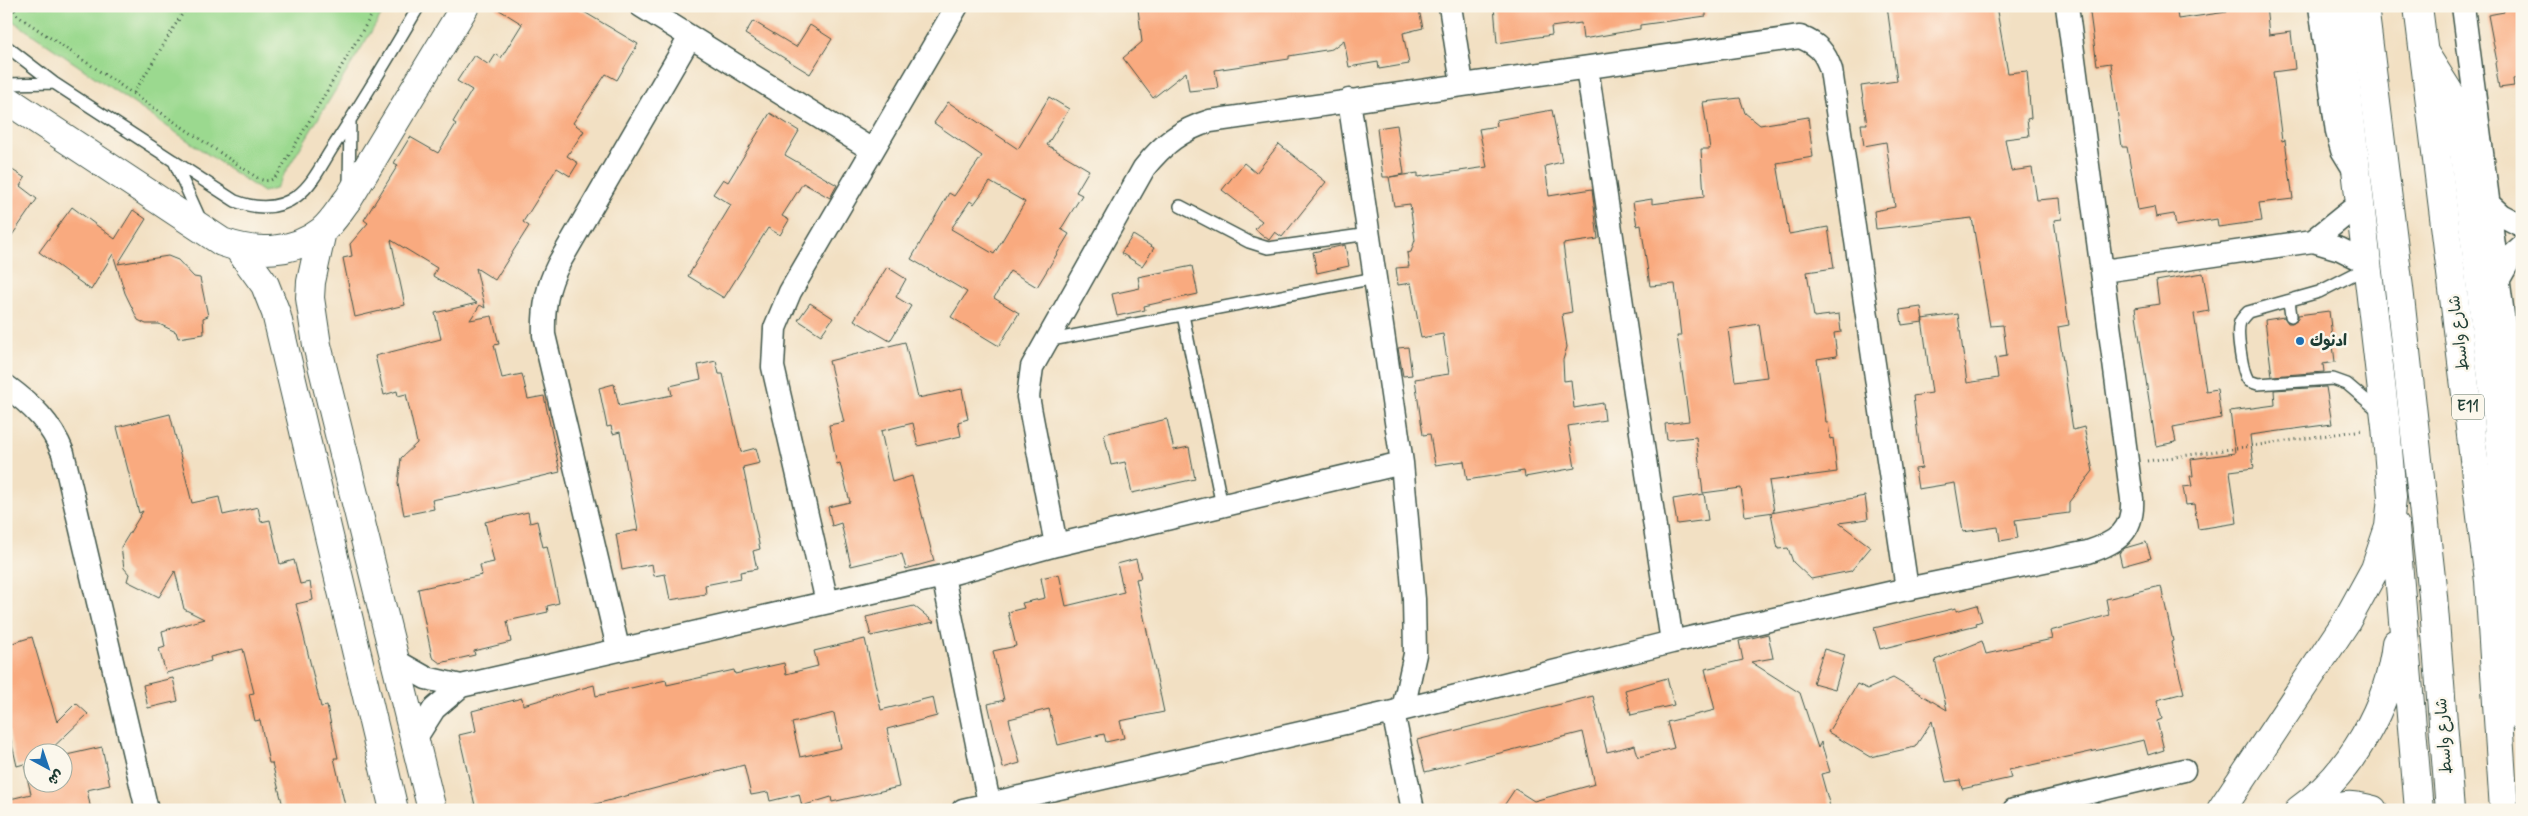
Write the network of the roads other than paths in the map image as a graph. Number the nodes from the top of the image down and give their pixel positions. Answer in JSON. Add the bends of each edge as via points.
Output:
{"nodes":[{"id":1,"x":419,"y":6,"type":"edge"},
{"id":2,"x":465,"y":6,"type":"edge"},
{"id":3,"x":641,"y":6,"type":"edge"},
{"id":4,"x":957,"y":6,"type":"edge"},
{"id":5,"x":1450,"y":6,"type":"edge"},
{"id":6,"x":2066,"y":6,"type":"edge"},
{"id":7,"x":2320,"y":6,"type":"edge"},
{"id":8,"x":2337,"y":6,"type":"edge"},
{"id":9,"x":2364,"y":6,"type":"edge"},
{"id":10,"x":2418,"y":6,"type":"edge"},
{"id":11,"x":2463,"y":6,"type":"edge"},
{"id":12,"x":690,"y":37,"type":"junction"},
{"id":13,"x":6,"y":46,"type":"edge"},
{"id":14,"x":2425,"y":54,"type":"junction"},
{"id":15,"x":1587,"y":68,"type":"junction"},
{"id":16,"x":54,"y":83,"type":"junction"},
{"id":17,"x":6,"y":84,"type":"edge"},
{"id":18,"x":1462,"y":84,"type":"junction"},
{"id":19,"x":6,"y":99,"type":"edge"},
{"id":20,"x":1349,"y":100,"type":"junction"},
{"id":21,"x":350,"y":121,"type":"junction"},
{"id":22,"x":872,"y":150,"type":"junction"},
{"id":23,"x":174,"y":161,"type":"junction"},
{"id":24,"x":2357,"y":175,"type":"junction"},
{"id":25,"x":348,"y":198,"type":"junction"},
{"id":26,"x":2360,"y":203,"type":"junction"},
{"id":27,"x":2489,"y":204,"type":"junction"},
{"id":28,"x":1180,"y":206,"type":"dead end"},
{"id":29,"x":2522,"y":226,"type":"edge"},
{"id":30,"x":322,"y":231,"type":"junction"},
{"id":31,"x":207,"y":233,"type":"junction"},
{"id":32,"x":1369,"y":234,"type":"junction"},
{"id":33,"x":2314,"y":241,"type":"junction"},
{"id":34,"x":2522,"y":247,"type":"edge"},
{"id":35,"x":238,"y":248,"type":"junction"},
{"id":36,"x":2367,"y":265,"type":"junction"},
{"id":37,"x":2103,"y":270,"type":"junction"},
{"id":38,"x":1375,"y":278,"type":"junction"},
{"id":39,"x":2498,"y":281,"type":"junction"},
{"id":40,"x":2290,"y":301,"type":"junction"},
{"id":41,"x":1183,"y":315,"type":"junction"},
{"id":42,"x":2291,"y":316,"type":"dead end"},
{"id":43,"x":1045,"y":341,"type":"junction"},
{"id":44,"x":317,"y":345,"type":"junction"},
{"id":45,"x":284,"y":347,"type":"junction"},
{"id":46,"x":2297,"y":368,"type":"dead end"},
{"id":47,"x":2299,"y":380,"type":"junction"},
{"id":48,"x":6,"y":386,"type":"edge"},
{"id":49,"x":2515,"y":408,"type":"joint"},
{"id":50,"x":2386,"y":421,"type":"junction"},
{"id":51,"x":2511,"y":456,"type":"edge"},
{"id":52,"x":1402,"y":463,"type":"junction"},
{"id":53,"x":2392,"y":497,"type":"junction"},
{"id":54,"x":1222,"y":506,"type":"junction"},
{"id":55,"x":1056,"y":545,"type":"junction"},
{"id":56,"x":942,"y":576,"type":"junction"},
{"id":57,"x":2512,"y":582,"type":"junction"},
{"id":58,"x":1907,"y":588,"type":"junction"},
{"id":59,"x":2401,"y":592,"type":"junction"},
{"id":60,"x":827,"y":602,"type":"junction"},
{"id":61,"x":2522,"y":609,"type":"edge"},
{"id":62,"x":1672,"y":642,"type":"junction"},
{"id":63,"x":618,"y":648,"type":"junction"},
{"id":64,"x":396,"y":661,"type":"junction"},
{"id":65,"x":461,"y":686,"type":"junction"},
{"id":66,"x":1398,"y":710,"type":"junction"},
{"id":67,"x":2522,"y":716,"type":"edge"},
{"id":68,"x":415,"y":739,"type":"junction"},
{"id":69,"x":2184,"y":770,"type":"dead end"},
{"id":70,"x":989,"y":803,"type":"junction"},
{"id":71,"x":148,"y":810,"type":"edge"},
{"id":72,"x":394,"y":810,"type":"edge"},
{"id":73,"x":432,"y":810,"type":"edge"},
{"id":74,"x":963,"y":810,"type":"edge"},
{"id":75,"x":1413,"y":810,"type":"edge"},
{"id":76,"x":2014,"y":810,"type":"edge"},
{"id":77,"x":2220,"y":810,"type":"edge"},
{"id":78,"x":2299,"y":810,"type":"edge"},
{"id":79,"x":2333,"y":810,"type":"edge"},
{"id":80,"x":2373,"y":810,"type":"edge"},
{"id":81,"x":2419,"y":810,"type":"edge"},
{"id":82,"x":2450,"y":810,"type":"edge"},
{"id":83,"x":2504,"y":810,"type":"edge"}],
"edges":[{"from":1,"to":21,"type":"lane"},
{"from":2,"to":25,"type":"main road"},
{"from":3,"to":12,"type":"street"},
{"from":4,"to":22,"type":"street"},
{"from":5,"to":18,"type":"street"},
{"from":6,"to":37,"type":"street"},
{"from":7,"to":24,"type":"street","via":[[2337,132],[2342,150]]},
{"from":8,"to":24,"type":"main road"},
{"from":9,"to":82,"type":"main road","name":"شارع واسط","via":[[2433,596]]},
{"from":10,"to":14,"type":"main road","name":"شارع واسط","number":"E11"},
{"from":11,"to":27,"type":"street"},
{"from":12,"to":22,"type":"street"},
{"from":12,"to":63,"type":"street","via":[[559,263],[551,280],[543,316],[544,335]]},
{"from":13,"to":16,"type":"lane"},
{"from":14,"to":51,"type":"main road","via":[[2451,95],[2463,146]]},
{"from":14,"to":83,"type":"main road","name":"شارع واسط","number":"E11","via":[[2489,581]]},
{"from":15,"to":18,"type":"street"},
{"from":15,"to":58,"type":"street","via":[[1800,37],[1815,43],[1826,55],[1831,70]]},
{"from":15,"to":62,"type":"street"},
{"from":16,"to":17,"type":"lane"},
{"from":16,"to":23,"type":"lane"},
{"from":18,"to":20,"type":"street"},
{"from":19,"to":31,"type":"main road"},
{"from":20,"to":32,"type":"street"},
{"from":20,"to":43,"type":"street","via":[[1210,121],[1172,138],[1144,168]]},
{"from":21,"to":23,"type":"lane","via":[[307,187],[286,203],[274,207],[248,206],[235,201]]},
{"from":21,"to":25,"type":"lane"},
{"from":22,"to":60,"type":"street","via":[[781,310],[772,348],[775,377]]},
{"from":23,"to":31,"type":"lane"},
{"from":24,"to":26,"type":"main road"},
{"from":25,"to":30,"type":"main road"},
{"from":26,"to":33,"type":"street"},
{"from":26,"to":36,"type":"main road"},
{"from":27,"to":29,"type":"street"},
{"from":27,"to":39,"type":"street"},
{"from":28,"to":32,"type":"lane","via":[[1249,242],[1268,248]]},
{"from":30,"to":35,"type":"main road","via":[[303,243],[284,248],[261,251]]},
{"from":30,"to":44,"type":"main road","via":[[310,298]]},
{"from":31,"to":35,"type":"main road"},
{"from":32,"to":38,"type":"street"},
{"from":33,"to":36,"type":"street","via":[[2340,249]]},
{"from":33,"to":37,"type":"street"},
{"from":34,"to":39,"type":"street","via":[[2512,256]]},
{"from":35,"to":45,"type":"main road","via":[[272,299]]},
{"from":36,"to":40,"type":"lane","via":[[2331,287]]},
{"from":36,"to":50,"type":"main road"},
{"from":37,"to":58,"type":"street","via":[[2129,463],[2133,512],[2129,526],[2104,547],[2088,552]]},
{"from":38,"to":41,"type":"lane"},
{"from":38,"to":52,"type":"street"},
{"from":39,"to":49,"type":"street"},
{"from":40,"to":42,"type":"lane"},
{"from":40,"to":47,"type":"lane","via":[[2243,316],[2239,328],[2244,373],[2253,383]]},
{"from":41,"to":43,"type":"lane"},
{"from":41,"to":54,"type":"lane"},
{"from":43,"to":55,"type":"street","via":[[1032,367],[1028,397]]},
{"from":44,"to":45,"type":"main road","via":[[300,343]]},
{"from":44,"to":64,"type":"main road"},
{"from":45,"to":72,"type":"main road"},
{"from":46,"to":47,"type":"lane"},
{"from":47,"to":50,"type":"lane","via":[[2326,378],[2340,381],[2353,388]]},
{"from":48,"to":71,"type":"street","via":[[39,412],[54,432],[63,453]]},
{"from":49,"to":51,"type":"main road"},
{"from":50,"to":53,"type":"main road"},
{"from":51,"to":57,"type":"main road"},
{"from":52,"to":54,"type":"street"},
{"from":52,"to":66,"type":"street","via":[[1416,627],[1415,654]]},
{"from":53,"to":59,"type":"main road"},
{"from":53,"to":77,"type":"main road","via":[[2383,550],[2363,593]]},
{"from":54,"to":55,"type":"street"},
{"from":55,"to":56,"type":"street"},
{"from":56,"to":60,"type":"street"},
{"from":56,"to":70,"type":"street"},
{"from":57,"to":61,"type":"main road"},
{"from":57,"to":67,"type":"main road"},
{"from":58,"to":62,"type":"street"},
{"from":59,"to":78,"type":"main road","via":[[2387,690],[2371,726],[2335,775]]},
{"from":59,"to":81,"type":"main road"},
{"from":60,"to":63,"type":"street"},
{"from":62,"to":66,"type":"street"},
{"from":63,"to":65,"type":"street"},
{"from":64,"to":65,"type":"street","via":[[426,678]]},
{"from":64,"to":68,"type":"main road"},
{"from":65,"to":68,"type":"street","via":[[434,709]]},
{"from":66,"to":70,"type":"street"},
{"from":66,"to":75,"type":"street"},
{"from":68,"to":73,"type":"main road"},
{"from":69,"to":76,"type":"street"},
{"from":70,"to":74,"type":"street"},
{"from":79,"to":80,"type":"main road","via":[[2350,805]]}]}
